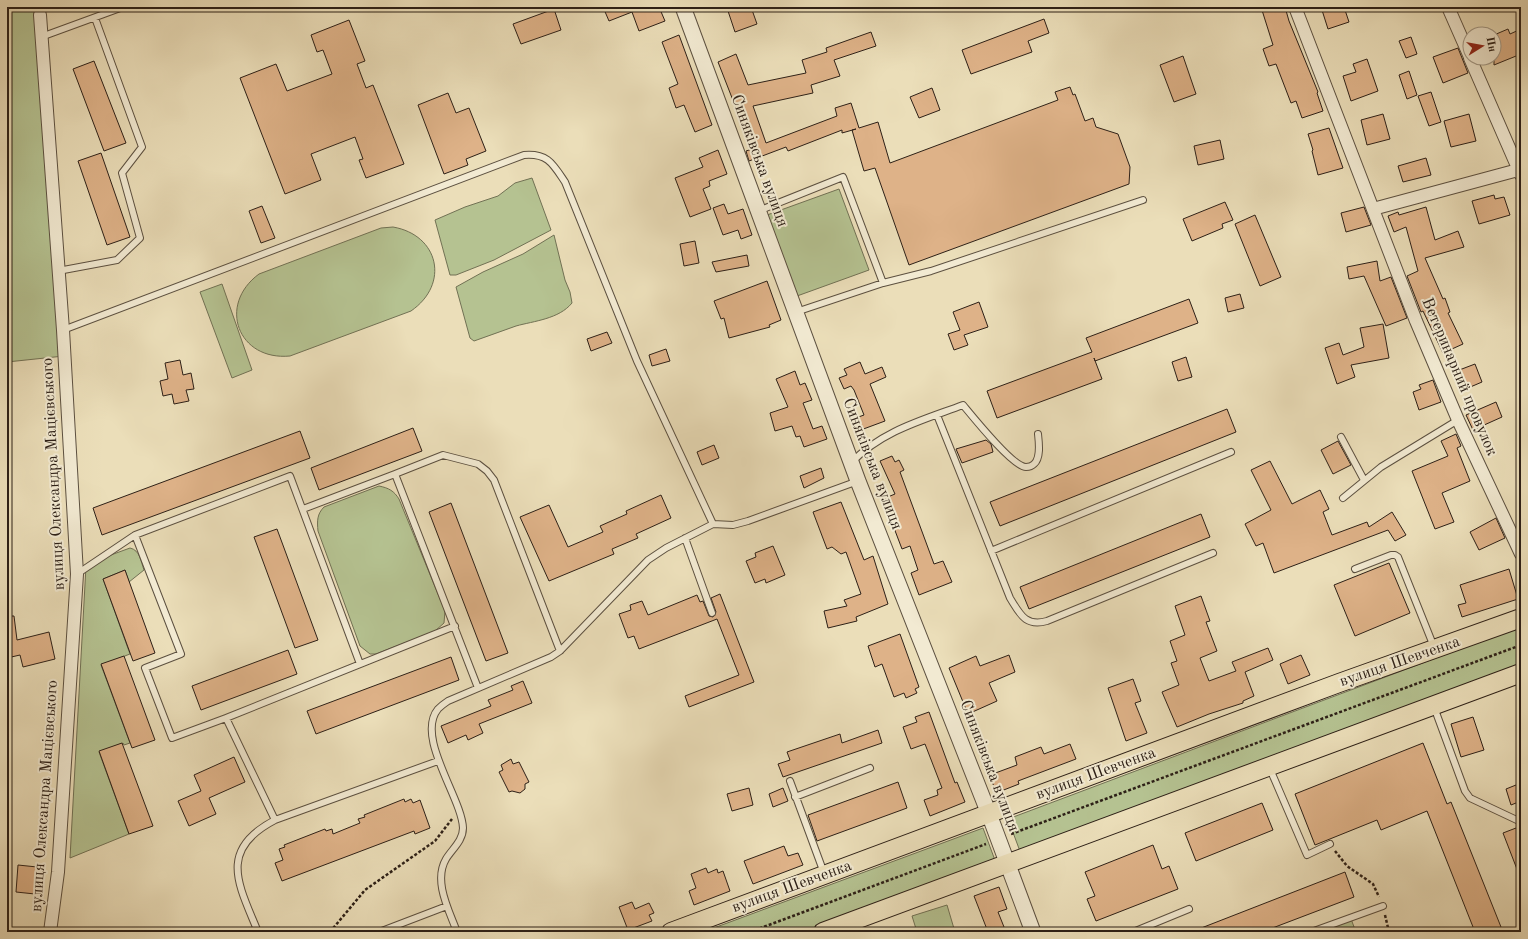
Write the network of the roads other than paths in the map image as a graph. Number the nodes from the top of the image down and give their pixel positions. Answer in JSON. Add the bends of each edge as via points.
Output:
{"nodes":[{"id":1,"x":123,"y":7,"type":"edge"},
{"id":2,"x":683,"y":7,"type":"edge"},
{"id":3,"x":1295,"y":7,"type":"edge"},
{"id":4,"x":1448,"y":7,"type":"edge"},
{"id":5,"x":40,"y":15,"type":"dead end"},
{"id":6,"x":95,"y":18,"type":"junction"},
{"id":7,"x":41,"y":37,"type":"junction"},
{"id":8,"x":1462,"y":39,"type":"edge"},
{"id":9,"x":1473,"y":66,"type":"edge"},
{"id":10,"x":1519,"y":172,"type":"edge"},
{"id":11,"x":1143,"y":200,"type":"dead end"},
{"id":12,"x":1372,"y":209,"type":"junction"},
{"id":13,"x":758,"y":211,"type":"junction"},
{"id":14,"x":58,"y":271,"type":"junction"},
{"id":15,"x":883,"y":283,"type":"junction"},
{"id":16,"x":796,"y":312,"type":"junction"},
{"id":17,"x":62,"y":330,"type":"junction"},
{"id":18,"x":937,"y":415,"type":"junction"},
{"id":19,"x":1458,"y":420,"type":"junction"},
{"id":20,"x":1038,"y":434,"type":"dead end"},
{"id":21,"x":1341,"y":438,"type":"dead end"},
{"id":22,"x":1231,"y":452,"type":"dead end"},
{"id":23,"x":852,"y":463,"type":"junction"},
{"id":24,"x":395,"y":474,"type":"junction"},
{"id":25,"x":1364,"y":480,"type":"junction"},
{"id":26,"x":858,"y":481,"type":"junction"},
{"id":27,"x":1343,"y":498,"type":"dead end"},
{"id":28,"x":303,"y":509,"type":"junction"},
{"id":29,"x":713,"y":524,"type":"junction"},
{"id":30,"x":135,"y":535,"type":"junction"},
{"id":31,"x":685,"y":538,"type":"junction"},
{"id":32,"x":991,"y":551,"type":"junction"},
{"id":33,"x":1213,"y":553,"type":"dead end"},
{"id":34,"x":1521,"y":554,"type":"edge"},
{"id":35,"x":1355,"y":570,"type":"dead end"},
{"id":36,"x":77,"y":574,"type":"junction"},
{"id":37,"x":712,"y":613,"type":"dead end"},
{"id":38,"x":1521,"y":618,"type":"edge"},
{"id":39,"x":455,"y":626,"type":"junction"},
{"id":40,"x":1435,"y":650,"type":"junction"},
{"id":41,"x":560,"y":651,"type":"junction"},
{"id":42,"x":360,"y":664,"type":"junction"},
{"id":43,"x":1521,"y":673,"type":"edge"},
{"id":44,"x":478,"y":688,"type":"junction"},
{"id":45,"x":1434,"y":706,"type":"junction"},
{"id":46,"x":226,"y":718,"type":"junction"},
{"id":47,"x":438,"y":761,"type":"junction"},
{"id":48,"x":1269,"y":767,"type":"junction"},
{"id":49,"x":870,"y":768,"type":"dead end"},
{"id":50,"x":790,"y":781,"type":"dead end"},
{"id":51,"x":795,"y":797,"type":"junction"},
{"id":52,"x":989,"y":814,"type":"junction"},
{"id":53,"x":275,"y":820,"type":"junction"},
{"id":54,"x":1520,"y":820,"type":"edge"},
{"id":55,"x":1330,"y":844,"type":"road end"},
{"id":56,"x":1008,"y":864,"type":"junction"},
{"id":57,"x":825,"y":875,"type":"junction"},
{"id":58,"x":448,"y":906,"type":"junction"},
{"id":59,"x":1383,"y":906,"type":"road end"},
{"id":60,"x":1190,"y":909,"type":"dead end"},
{"id":61,"x":1142,"y":930,"type":"edge"},
{"id":62,"x":50,"y":932,"type":"edge"},
{"id":63,"x":258,"y":932,"type":"edge"},
{"id":64,"x":379,"y":932,"type":"edge"},
{"id":65,"x":457,"y":932,"type":"edge"},
{"id":66,"x":671,"y":932,"type":"edge"},
{"id":67,"x":823,"y":932,"type":"edge"},
{"id":68,"x":1033,"y":932,"type":"edge"},
{"id":69,"x":1133,"y":932,"type":"edge"},
{"id":70,"x":1311,"y":932,"type":"edge"}],
"edges":[{"from":1,"to":6,"type":"lane"},
{"from":2,"to":13,"type":"street","name":"Синяківська вулиця"},
{"from":3,"to":12,"type":"street","name":"Ветеринарний провулок"},
{"from":4,"to":8,"type":"street"},
{"from":5,"to":7,"type":"street","name":"вулиця Олександра Мацієвського"},
{"from":6,"to":7,"type":"lane"},
{"from":6,"to":14,"type":"lane","via":[[142,147],[122,173],[140,238],[117,260]]},
{"from":7,"to":14,"type":"street","name":"вулиця Олександра Мацієвського"},
{"from":9,"to":10,"type":"street"},
{"from":10,"to":12,"type":"street"},
{"from":11,"to":15,"type":"lane","via":[[931,271]]},
{"from":12,"to":19,"type":"street","name":"Ветеринарний провулок"},
{"from":13,"to":15,"type":"lane","via":[[843,177]]},
{"from":13,"to":16,"type":"street","name":"Синяківська вулиця"},
{"from":14,"to":17,"type":"street","name":"вулиця Олександра Мацієвського"},
{"from":15,"to":16,"type":"lane"},
{"from":16,"to":23,"type":"street","name":"Синяківська вулиця"},
{"from":17,"to":29,"type":"lane","via":[[453,181],[524,155],[537,154],[546,158],[556,168],[565,182],[637,361]]},
{"from":17,"to":36,"type":"street","name":"вулиця Олександра Мацієвського"},
{"from":18,"to":20,"type":"lane","via":[[963,405],[1007,455],[1026,468],[1036,461]]},
{"from":18,"to":23,"type":"lane","via":[[892,432],[863,451]]},
{"from":18,"to":32,"type":"lane"},
{"from":19,"to":25,"type":"lane"},
{"from":19,"to":34,"type":"street","name":"Ветеринарний провулок"},
{"from":21,"to":25,"type":"lane"},
{"from":22,"to":32,"type":"lane"},
{"from":23,"to":26,"type":"street","name":"Синяківська вулиця"},
{"from":24,"to":28,"type":"lane"},
{"from":24,"to":39,"type":"lane"},
{"from":24,"to":41,"type":"lane","via":[[443,455],[478,464],[488,471],[494,480]]},
{"from":25,"to":27,"type":"lane"},
{"from":26,"to":29,"type":"lane","via":[[748,521],[733,525]]},
{"from":26,"to":52,"type":"street","name":"Синяківська вулиця"},
{"from":28,"to":30,"type":"lane","via":[[290,476]]},
{"from":28,"to":42,"type":"lane"},
{"from":29,"to":31,"type":"lane"},
{"from":30,"to":36,"type":"lane"},
{"from":30,"to":46,"type":"lane","via":[[181,654],[145,668],[172,738]]},
{"from":31,"to":37,"type":"lane"},
{"from":31,"to":41,"type":"lane","via":[[648,560]]},
{"from":32,"to":33,"type":"lane","via":[[1019,614],[1033,623],[1039,623]]},
{"from":35,"to":40,"type":"lane","via":[[1391,555],[1398,557]]},
{"from":36,"to":62,"type":"street","name":"вулиця Олександра Мацієвського","via":[[58,872]]},
{"from":38,"to":40,"type":"main road","name":"вулиця Шевченка"},
{"from":39,"to":42,"type":"lane"},
{"from":39,"to":44,"type":"lane"},
{"from":40,"to":52,"type":"main road","name":"вулиця Шевченка","via":[[1339,683]]},
{"from":41,"to":44,"type":"lane"},
{"from":42,"to":46,"type":"lane"},
{"from":43,"to":45,"type":"main road"},
{"from":44,"to":47,"type":"lane","via":[[448,701],[438,709],[433,721]]},
{"from":45,"to":48,"type":"main road"},
{"from":45,"to":54,"type":"lane","via":[[1465,791],[1470,798]]},
{"from":46,"to":53,"type":"lane"},
{"from":47,"to":53,"type":"lane"},
{"from":47,"to":58,"type":"lane","via":[[459,811],[463,828],[461,839],[441,870],[441,882]]},
{"from":48,"to":55,"type":"lane","via":[[1307,855]]},
{"from":48,"to":56,"type":"main road"},
{"from":49,"to":51,"type":"lane"},
{"from":50,"to":51,"type":"lane"},
{"from":51,"to":57,"type":"lane"},
{"from":52,"to":56,"type":"street","name":"Синяківська вулиця"},
{"from":52,"to":57,"type":"main road","name":"вулиця Шевченка"},
{"from":53,"to":63,"type":"lane","via":[[248,838],[237,864],[238,882]]},
{"from":56,"to":67,"type":"main road"},
{"from":56,"to":68,"type":"street","name":"Синяківська вулиця"},
{"from":57,"to":66,"type":"main road","name":"вулиця Шевченка"},
{"from":58,"to":64,"type":"lane"},
{"from":58,"to":65,"type":"lane"},
{"from":59,"to":70,"type":"lane"},
{"from":60,"to":61,"type":"lane"},
{"from":61,"to":69,"type":"lane"}]}
